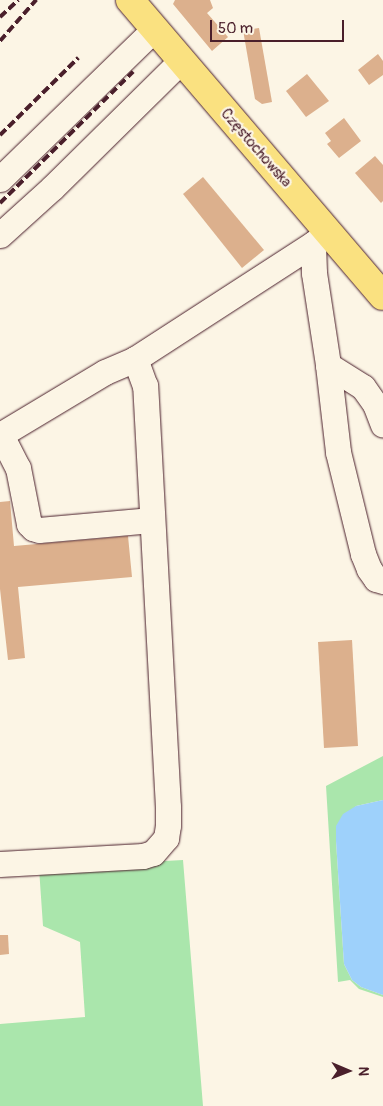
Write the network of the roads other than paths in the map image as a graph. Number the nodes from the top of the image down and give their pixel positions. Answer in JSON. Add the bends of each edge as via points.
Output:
{"nodes":[{"id":1,"x":131,"y":1,"type":"edge"},
{"id":2,"x":154,"y":29,"type":"junction"},
{"id":3,"x":181,"y":61,"type":"junction"},
{"id":4,"x":0,"y":180,"type":"edge"},
{"id":5,"x":0,"y":235,"type":"edge"},
{"id":6,"x":320,"y":238,"type":"junction"},
{"id":7,"x":383,"y":296,"type":"edge"},
{"id":8,"x":135,"y":359,"type":"junction"},
{"id":9,"x":328,"y":365,"type":"junction"},
{"id":10,"x":383,"y":425,"type":"edge"},
{"id":11,"x":0,"y":435,"type":"edge"},
{"id":12,"x":152,"y":520,"type":"junction"},
{"id":13,"x":383,"y":581,"type":"edge"},
{"id":14,"x":0,"y":864,"type":"edge"}],
"edges":[{"from":1,"to":2,"type":"main road","name":"Częstochowska"},
{"from":2,"to":3,"type":"main road","name":"Częstochowska"},
{"from":2,"to":4,"type":"lane"},
{"from":3,"to":5,"type":"lane"},
{"from":3,"to":6,"type":"main road","name":"Częstochowska"},
{"from":6,"to":7,"type":"main road","name":"Częstochowska"},
{"from":6,"to":8,"type":"lane"},
{"from":6,"to":9,"type":"lane","via":[[314,273]]},
{"from":8,"to":11,"type":"lane","via":[[105,372]]},
{"from":8,"to":12,"type":"lane","via":[[144,386]]},
{"from":9,"to":10,"type":"lane","via":[[363,387],[375,404]]},
{"from":9,"to":13,"type":"lane","via":[[341,474],[369,569],[376,579]]},
{"from":11,"to":12,"type":"lane","via":[[18,468],[29,524],[33,528]]},
{"from":12,"to":14,"type":"lane","via":[[168,807],[166,838],[153,853],[143,856]]}]}
